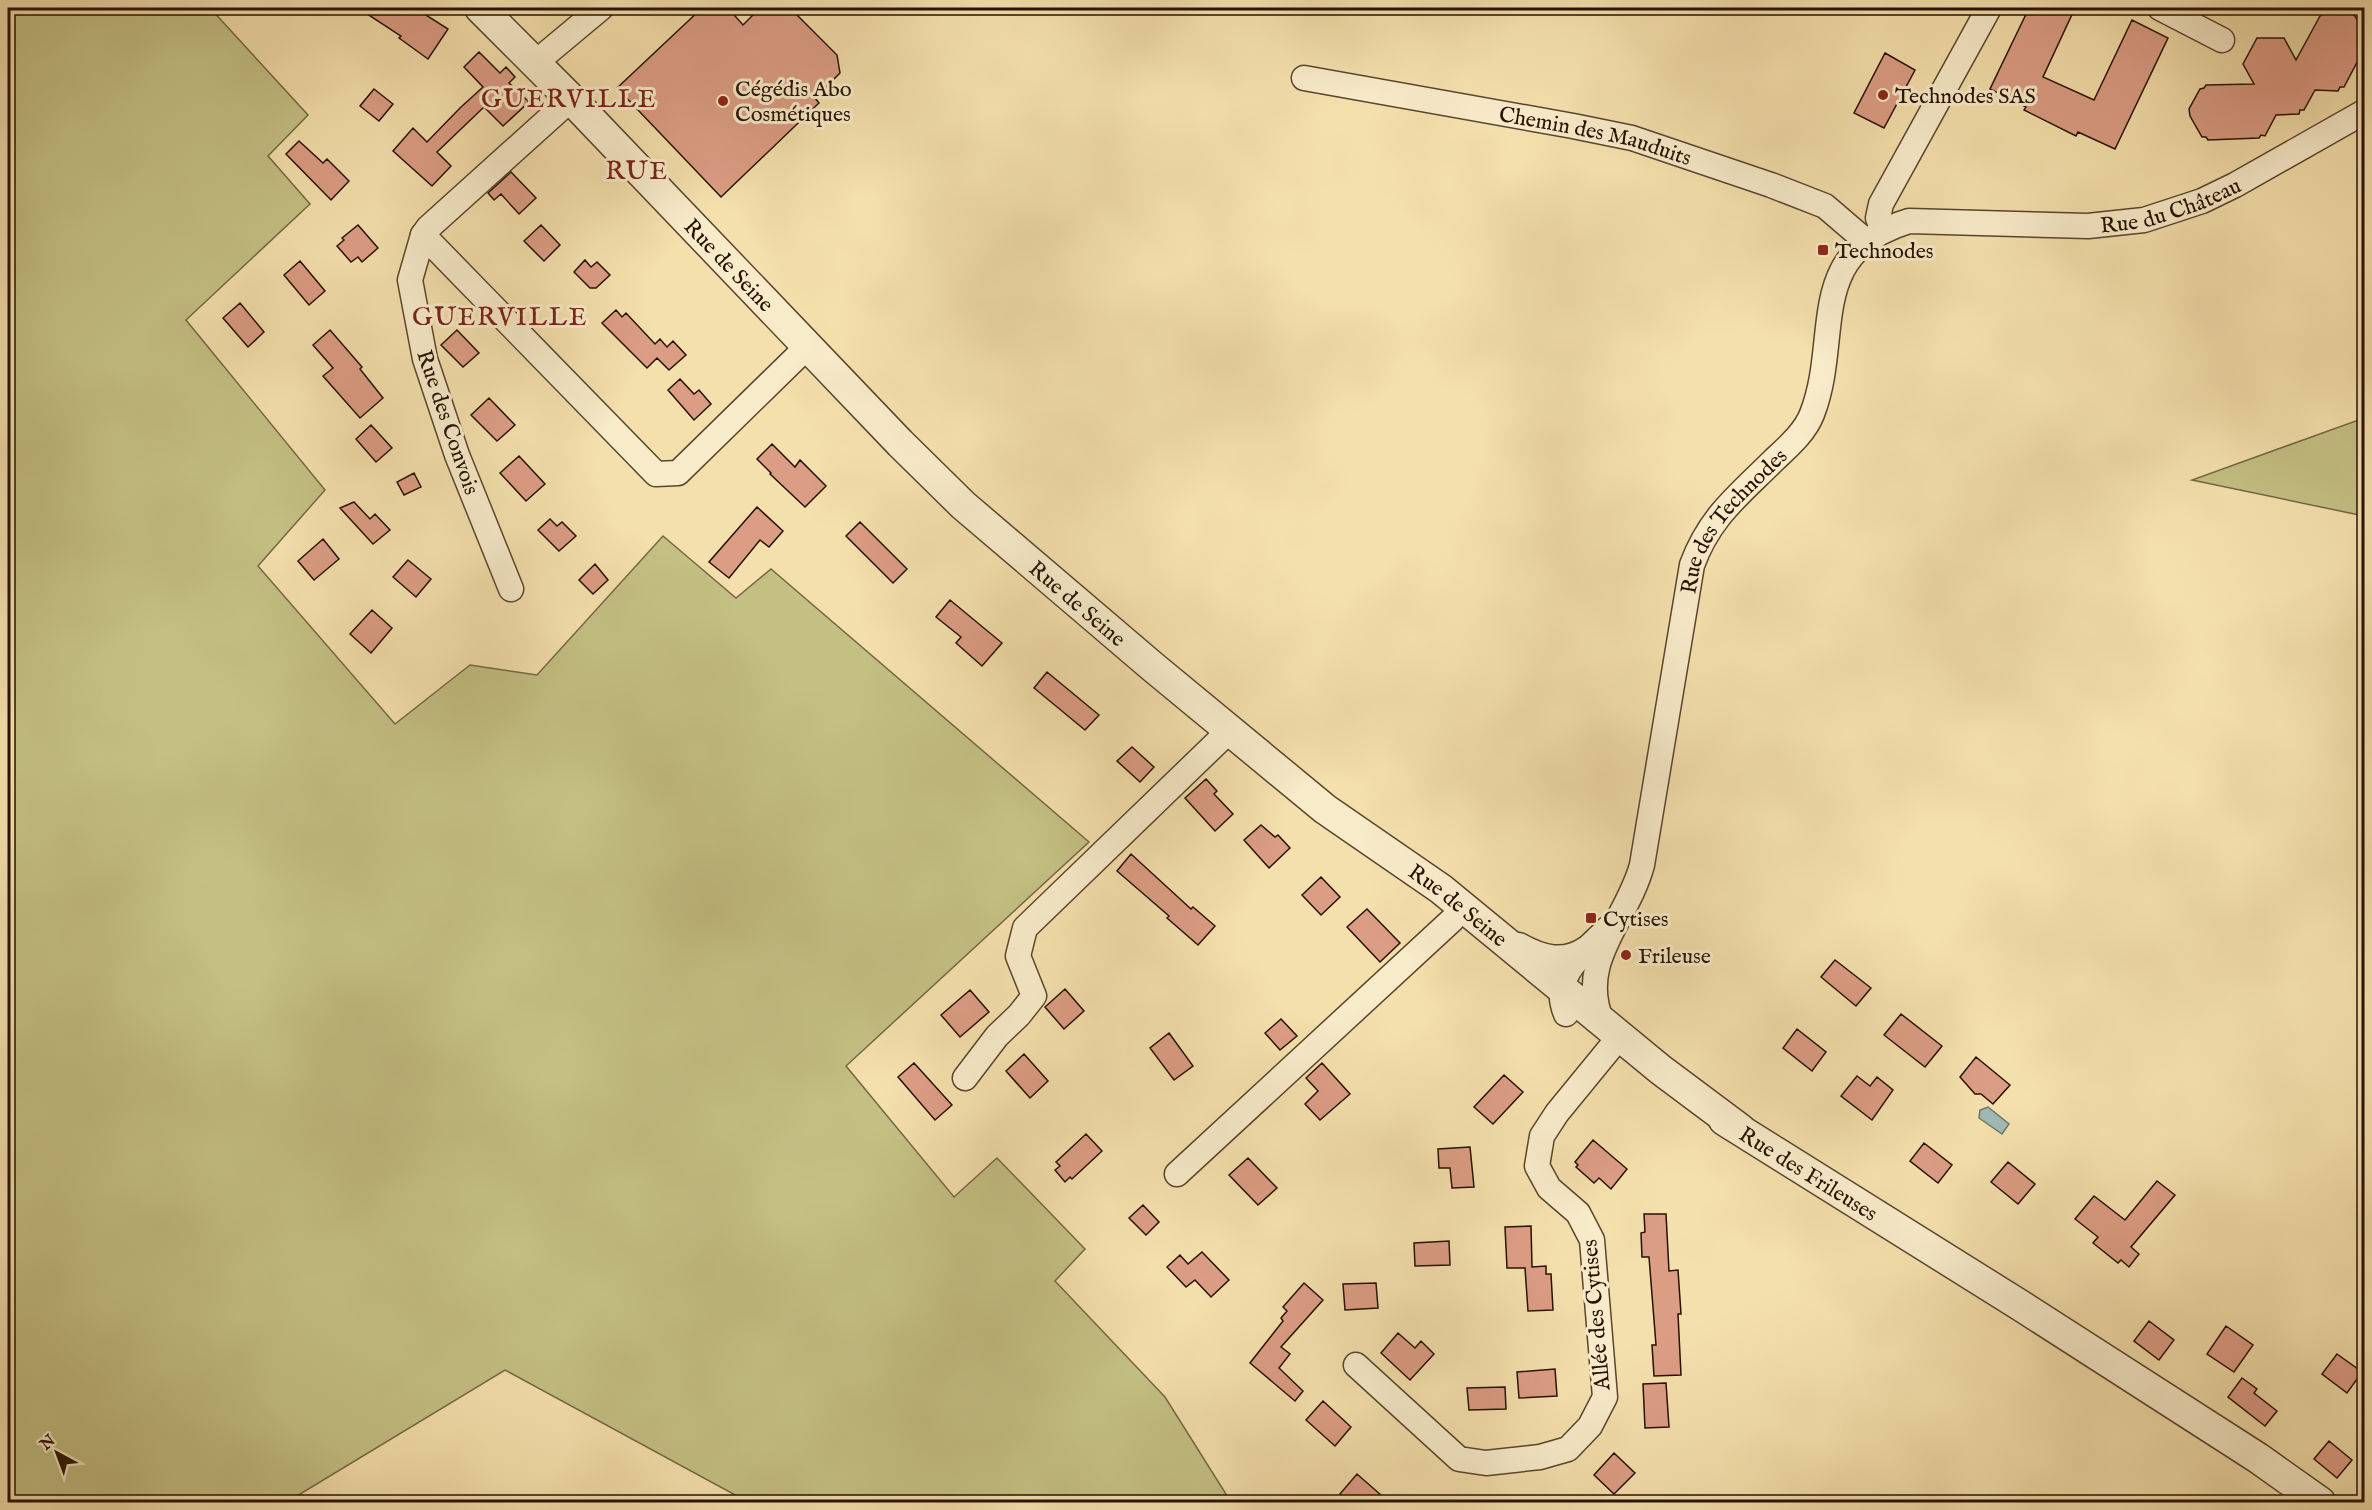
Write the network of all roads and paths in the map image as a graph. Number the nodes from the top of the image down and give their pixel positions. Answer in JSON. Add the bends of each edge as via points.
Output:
{"nodes":[{"id":1,"x":480,"y":8,"type":"edge"},
{"id":2,"x":601,"y":8,"type":"edge"},
{"id":3,"x":1989,"y":8,"type":"edge"},
{"id":4,"x":2160,"y":8,"type":"edge"},
{"id":5,"x":2222,"y":40,"type":"dead end"},
{"id":6,"x":536,"y":63,"type":"junction"},
{"id":7,"x":1304,"y":78,"type":"dead end"},
{"id":8,"x":571,"y":99,"type":"junction"},
{"id":9,"x":2364,"y":112,"type":"edge"},
{"id":10,"x":1957,"y":222,"type":"joint"},
{"id":11,"x":423,"y":236,"type":"junction"},
{"id":12,"x":1875,"y":236,"type":"junction"},
{"id":13,"x":808,"y":346,"type":"junction"},
{"id":14,"x":511,"y":589,"type":"dead end"},
{"id":15,"x":1230,"y":730,"type":"junction"},
{"id":16,"x":1325,"y":809,"type":"junction"},
{"id":17,"x":1452,"y":920,"type":"junction"},
{"id":18,"x":1493,"y":931,"type":"junction"},
{"id":19,"x":1594,"y":956,"type":"junction"},
{"id":20,"x":1559,"y":997,"type":"junction"},
{"id":21,"x":1610,"y":1036,"type":"junction"},
{"id":22,"x":965,"y":1078,"type":"dead end"},
{"id":23,"x":1177,"y":1174,"type":"dead end"},
{"id":24,"x":1356,"y":1365,"type":"dead end"},
{"id":25,"x":2320,"y":1503,"type":"edge"}],
"edges":[{"from":1,"to":6,"type":"street","name":"Rue de Seine"},
{"from":2,"to":6,"type":"street"},
{"from":3,"to":12,"type":"street","via":[[1881,204]]},
{"from":4,"to":5,"type":"street"},
{"from":6,"to":8,"type":"street","name":"Rue de Seine"},
{"from":7,"to":12,"type":"street","name":"Chemin des Mauduits","via":[[1632,138],[1825,206]]},
{"from":8,"to":11,"type":"street","name":"Rue des Convois","via":[[444,212]]},
{"from":8,"to":13,"type":"street","name":"Rue de Seine"},
{"from":9,"to":10,"type":"street","name":"Rue du Château","via":[[2235,185],[2154,217],[2088,226]]},
{"from":10,"to":12,"type":"street","name":"Rue des Technodes","via":[[1909,221]]},
{"from":11,"to":13,"type":"street","via":[[656,474],[678,473]]},
{"from":11,"to":14,"type":"street","name":"Rue des Convois","via":[[410,280],[424,359],[457,455]]},
{"from":12,"to":19,"type":"street","name":"Rue des Technodes","via":[[1849,260],[1834,291],[1822,380],[1812,416],[1788,447],[1716,518],[1699,545],[1692,565],[1638,882]]},
{"from":13,"to":15,"type":"street","name":"Rue de Seine","via":[[963,505]]},
{"from":15,"to":16,"type":"street","name":"Rue de Seine"},
{"from":15,"to":22,"type":"street","via":[[1025,928],[1018,956],[1034,996]]},
{"from":16,"to":17,"type":"street","name":"Rue des Frileuses"},
{"from":16,"to":18,"type":"street","name":"Rue de Seine","via":[[1416,870]]},
{"from":17,"to":20,"type":"street","name":"Rue des Frileuses"},
{"from":17,"to":23,"type":"street"},
{"from":18,"to":19,"type":"street","via":[[1550,958]]},
{"from":18,"to":20,"type":"street","name":"Rue de Seine"},
{"from":19,"to":20,"type":"street","name":"Rue des Technodes","via":[[1583,985]]},
{"from":19,"to":21,"type":"street","via":[[1593,993]]},
{"from":20,"to":21,"type":"street","name":"Rue des Frileuses"},
{"from":21,"to":24,"type":"street","name":"Allée des Cytises","via":[[1542,1137],[1537,1166],[1549,1188],[1578,1213],[1592,1240],[1605,1397],[1590,1426],[1568,1449],[1540,1457],[1486,1463],[1459,1459]]},
{"from":21,"to":25,"type":"street","name":"Rue des Frileuses","via":[[1652,1079],[1740,1129],[2258,1458]]}]}
